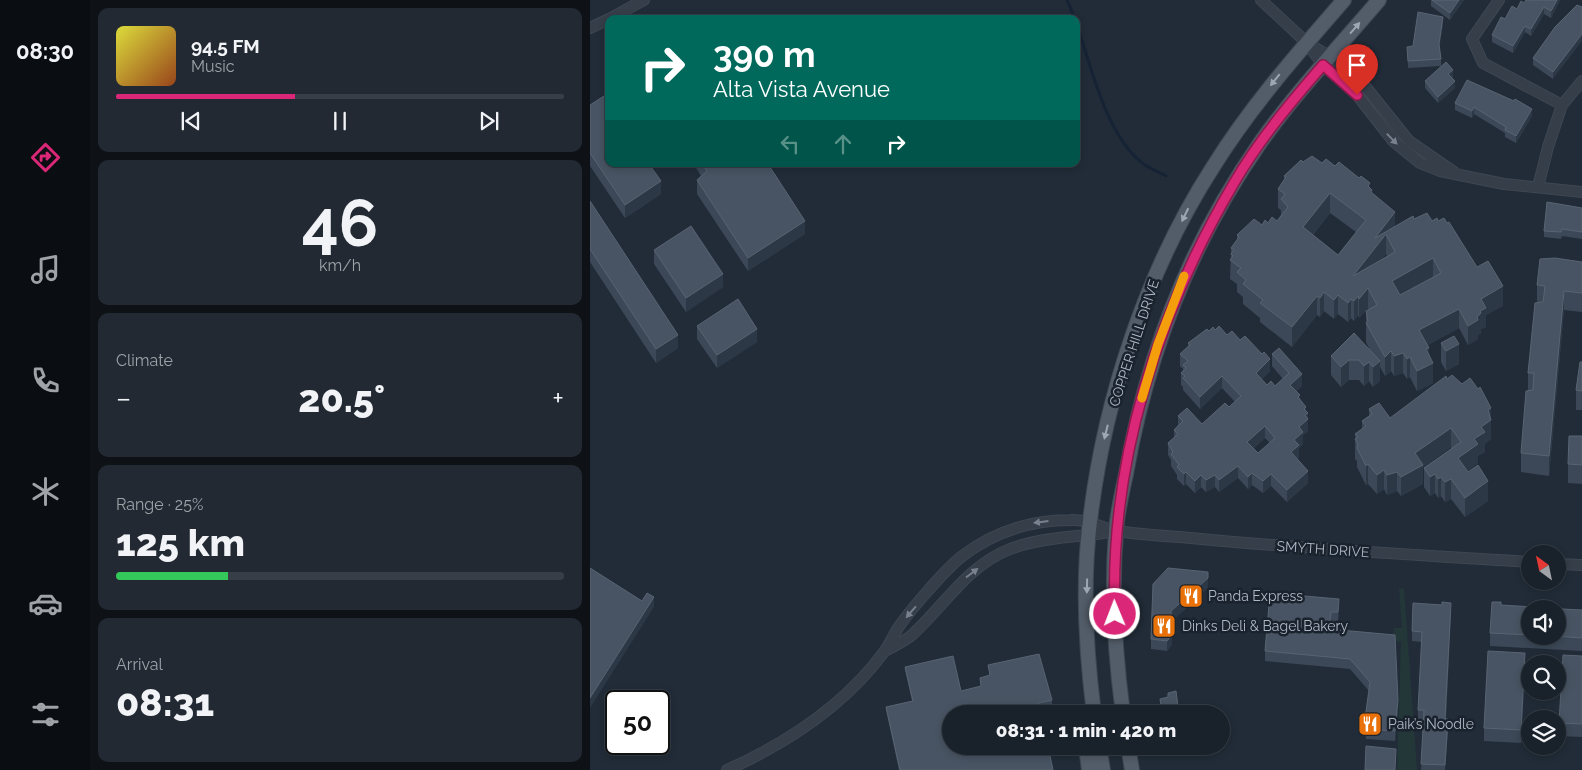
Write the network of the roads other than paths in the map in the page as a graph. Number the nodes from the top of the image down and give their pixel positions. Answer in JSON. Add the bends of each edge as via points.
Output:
{"nodes":[{"id":1,"x":644,"y":0,"type":"edge"},
{"id":2,"x":1261,"y":0,"type":"edge"},
{"id":3,"x":1344,"y":0,"type":"edge"},
{"id":4,"x":1379,"y":0,"type":"edge"},
{"id":5,"x":1499,"y":0,"type":"edge"},
{"id":6,"x":616,"y":15,"type":"edge"},
{"id":7,"x":605,"y":21,"type":"edge"},
{"id":8,"x":590,"y":28,"type":"edge"},
{"id":9,"x":1306,"y":42,"type":"junction"},
{"id":10,"x":1327,"y":61,"type":"junction"},
{"id":11,"x":1582,"y":81,"type":"edge"},
{"id":12,"x":1562,"y":105,"type":"junction"},
{"id":13,"x":1538,"y":186,"type":"junction"},
{"id":14,"x":1582,"y":192,"type":"edge"},
{"id":15,"x":1090,"y":521,"type":"junction"},
{"id":16,"x":1116,"y":531,"type":"junction"},
{"id":17,"x":1088,"y":537,"type":"junction"},
{"id":18,"x":1521,"y":561,"type":"edge"},
{"id":19,"x":1566,"y":564,"type":"edge"},
{"id":20,"x":1582,"y":565,"type":"edge"},
{"id":21,"x":885,"y":651,"type":"junction"},
{"id":22,"x":1093,"y":705,"type":"edge"},
{"id":23,"x":1122,"y":705,"type":"edge"},
{"id":24,"x":1087,"y":755,"type":"edge"},
{"id":25,"x":1100,"y":755,"type":"edge"},
{"id":26,"x":727,"y":770,"type":"edge"},
{"id":27,"x":1089,"y":770,"type":"edge"},
{"id":28,"x":1103,"y":770,"type":"edge"}],
"edges":[{"from":1,"to":6,"type":"street"},
{"from":2,"to":9,"type":"street"},
{"from":3,"to":9,"type":"main road","name":"COPPER HILL DRIVE"},
{"from":10,"to":4,"type":"main road","name":"COPPER HILL DRIVE","one_way":true},
{"from":5,"to":12,"type":"street","via":[[1472,39],[1483,63]]},
{"from":7,"to":8,"type":"street"},
{"from":9,"to":10,"type":"street"},
{"from":9,"to":15,"type":"main road","name":"COPPER HILL DRIVE","one_way":true,"via":[[1258,100],[1216,162],[1156,273],[1133,336],[1100,454]]},
{"from":10,"to":13,"type":"street","via":[[1365,86],[1409,141],[1457,174],[1504,184]]},
{"from":10,"to":16,"type":"main road","name":"COPPER HILL DRIVE","via":[[1261,143],[1235,182],[1188,267],[1144,389],[1130,447]]},
{"from":11,"to":12,"type":"street"},
{"from":12,"to":13,"type":"street"},
{"from":13,"to":14,"type":"street"},
{"from":15,"to":16,"type":"street"},
{"from":15,"to":17,"type":"main road","name":"COPPER HILL DRIVE"},
{"from":15,"to":21,"type":"street","one_way":true,"via":[[1036,522],[1006,530],[984,541],[949,569],[899,626]]},
{"from":16,"to":17,"type":"street"},
{"from":16,"to":18,"type":"street","name":"SMYTH DRIVE"},
{"from":16,"to":23,"type":"main road","name":"COPPER HILL DRIVE","via":[[1116,647]]},
{"from":21,"to":17,"type":"street","one_way":true,"via":[[912,636],[965,578],[989,560],[1031,542]]},
{"from":17,"to":22,"type":"main road","name":"COPPER HILL DRIVE","one_way":true,"via":[[1087,641]]},
{"from":19,"to":20,"type":"street"},
{"from":21,"to":26,"type":"street","via":[[838,702],[798,733]]},
{"from":24,"to":27,"type":"main road"},
{"from":25,"to":28,"type":"main road"}]}
